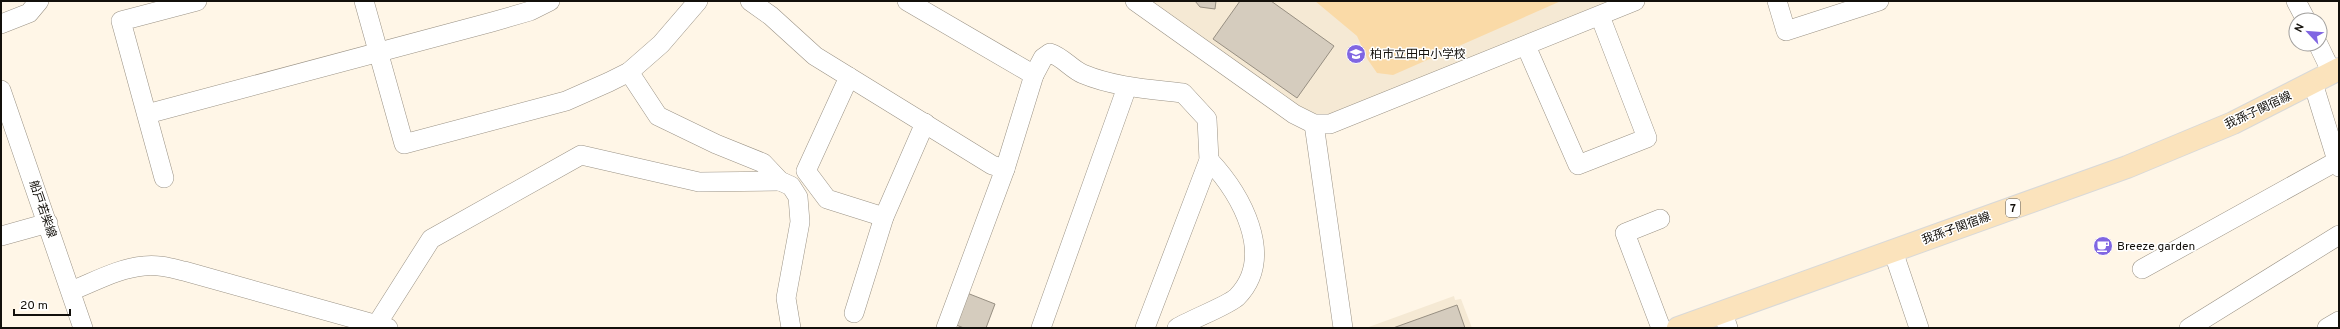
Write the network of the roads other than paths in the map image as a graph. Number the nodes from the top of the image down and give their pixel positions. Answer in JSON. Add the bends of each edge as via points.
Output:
{"nodes":[{"id":1,"x":39,"y":1,"type":"edge"},
{"id":2,"x":197,"y":1,"type":"edge"},
{"id":3,"x":364,"y":1,"type":"edge"},
{"id":4,"x":550,"y":1,"type":"edge"},
{"id":5,"x":698,"y":1,"type":"edge"},
{"id":6,"x":750,"y":1,"type":"edge"},
{"id":7,"x":907,"y":1,"type":"edge"},
{"id":8,"x":1135,"y":1,"type":"edge"},
{"id":9,"x":1636,"y":1,"type":"edge"},
{"id":10,"x":1777,"y":1,"type":"edge"},
{"id":11,"x":1879,"y":1,"type":"edge"},
{"id":12,"x":2296,"y":1,"type":"edge"},
{"id":13,"x":2302,"y":12,"type":"edge"},
{"id":14,"x":1600,"y":16,"type":"junction"},
{"id":15,"x":1,"y":24,"type":"edge"},
{"id":16,"x":1526,"y":46,"type":"junction"},
{"id":17,"x":378,"y":52,"type":"junction"},
{"id":18,"x":2321,"y":52,"type":"edge"},
{"id":19,"x":629,"y":72,"type":"junction"},
{"id":20,"x":1034,"y":75,"type":"junction"},
{"id":21,"x":2328,"y":75,"type":"edge"},
{"id":22,"x":849,"y":77,"type":"junction"},
{"id":23,"x":1128,"y":87,"type":"junction"},
{"id":24,"x":1,"y":90,"type":"edge"},
{"id":25,"x":147,"y":114,"type":"junction"},
{"id":26,"x":925,"y":123,"type":"junction"},
{"id":27,"x":1314,"y":124,"type":"junction"},
{"id":28,"x":1209,"y":160,"type":"junction"},
{"id":29,"x":2338,"y":164,"type":"edge"},
{"id":30,"x":1005,"y":169,"type":"junction"},
{"id":31,"x":164,"y":178,"type":"dead end"},
{"id":32,"x":780,"y":181,"type":"junction"},
{"id":33,"x":884,"y":217,"type":"junction"},
{"id":34,"x":1660,"y":219,"type":"dead end"},
{"id":35,"x":48,"y":223,"type":"junction"},
{"id":36,"x":2339,"y":235,"type":"edge"},
{"id":37,"x":1,"y":236,"type":"edge"},
{"id":38,"x":1893,"y":251,"type":"junction"},
{"id":39,"x":2142,"y":269,"type":"dead end"},
{"id":40,"x":71,"y":292,"type":"junction"},
{"id":41,"x":854,"y":313,"type":"dead end"},
{"id":42,"x":1725,"y":320,"type":"edge"},
{"id":43,"x":2339,"y":321,"type":"edge"},
{"id":44,"x":383,"y":326,"type":"edge"},
{"id":45,"x":83,"y":328,"type":"edge"},
{"id":46,"x":791,"y":328,"type":"edge"},
{"id":47,"x":946,"y":328,"type":"edge"},
{"id":48,"x":1041,"y":328,"type":"edge"},
{"id":49,"x":1145,"y":328,"type":"edge"},
{"id":50,"x":1177,"y":328,"type":"edge"},
{"id":51,"x":1343,"y":328,"type":"edge"},
{"id":52,"x":1660,"y":328,"type":"edge"},
{"id":53,"x":1678,"y":328,"type":"edge"},
{"id":54,"x":1919,"y":328,"type":"edge"},
{"id":55,"x":2189,"y":328,"type":"edge"},
{"id":56,"x":2327,"y":328,"type":"edge"}],
"edges":[{"from":1,"to":15,"type":"street","via":[[29,13]]},
{"from":2,"to":25,"type":"street","via":[[121,21]]},
{"from":3,"to":17,"type":"street"},
{"from":4,"to":17,"type":"street","via":[[530,11]]},
{"from":5,"to":19,"type":"street","via":[[661,44]]},
{"from":6,"to":22,"type":"street","via":[[771,16],[815,56]]},
{"from":7,"to":20,"type":"street"},
{"from":8,"to":27,"type":"street","via":[[1294,114]]},
{"from":9,"to":14,"type":"street"},
{"from":10,"to":11,"type":"street","via":[[1786,31]]},
{"from":12,"to":13,"type":"street"},
{"from":14,"to":16,"type":"street"},
{"from":14,"to":16,"type":"street","via":[[1647,138],[1578,165]]},
{"from":16,"to":27,"type":"street","via":[[1330,124]]},
{"from":17,"to":19,"type":"street","via":[[404,144],[566,101]]},
{"from":17,"to":25,"type":"street"},
{"from":18,"to":21,"type":"street"},
{"from":19,"to":32,"type":"street","via":[[658,116],[762,163]]},
{"from":20,"to":23,"type":"street","via":[[1043,58],[1050,53],[1058,55],[1082,74]]},
{"from":20,"to":30,"type":"street"},
{"from":21,"to":29,"type":"street"},
{"from":21,"to":38,"type":"main road","name":"我孫子関宿線","number":"7","via":[[2233,123],[2127,167]]},
{"from":22,"to":26,"type":"street"},
{"from":22,"to":33,"type":"street","via":[[806,171],[826,199]]},
{"from":23,"to":28,"type":"street","via":[[1183,93],[1206,119]]},
{"from":23,"to":48,"type":"street"},
{"from":24,"to":35,"type":"street","name":"船戸若柴線"},
{"from":25,"to":31,"type":"street"},
{"from":26,"to":30,"type":"street","via":[[992,165]]},
{"from":26,"to":33,"type":"street"},
{"from":27,"to":51,"type":"street"},
{"from":28,"to":49,"type":"street"},
{"from":28,"to":50,"type":"street","via":[[1222,174],[1242,205],[1251,225],[1253,258],[1250,278],[1236,298]]},
{"from":29,"to":39,"type":"street"},
{"from":30,"to":47,"type":"street"},
{"from":32,"to":44,"type":"street","via":[[699,182],[581,155],[431,239]]},
{"from":32,"to":46,"type":"street","via":[[791,186],[798,197],[800,222],[786,298]]},
{"from":33,"to":41,"type":"street"},
{"from":34,"to":52,"type":"street","via":[[1625,233]]},
{"from":35,"to":37,"type":"street"},
{"from":35,"to":40,"type":"street","name":"船戸若柴線"},
{"from":36,"to":55,"type":"street"},
{"from":38,"to":42,"type":"main road","name":"我孫子関宿線","number":"7"},
{"from":38,"to":54,"type":"street"},
{"from":40,"to":44,"type":"street","via":[[126,269],[160,266]]},
{"from":40,"to":45,"type":"street","name":"船戸若柴線"},
{"from":42,"to":53,"type":"main road","name":"我孫子関宿線","number":"7"},
{"from":43,"to":56,"type":"street"}]}
